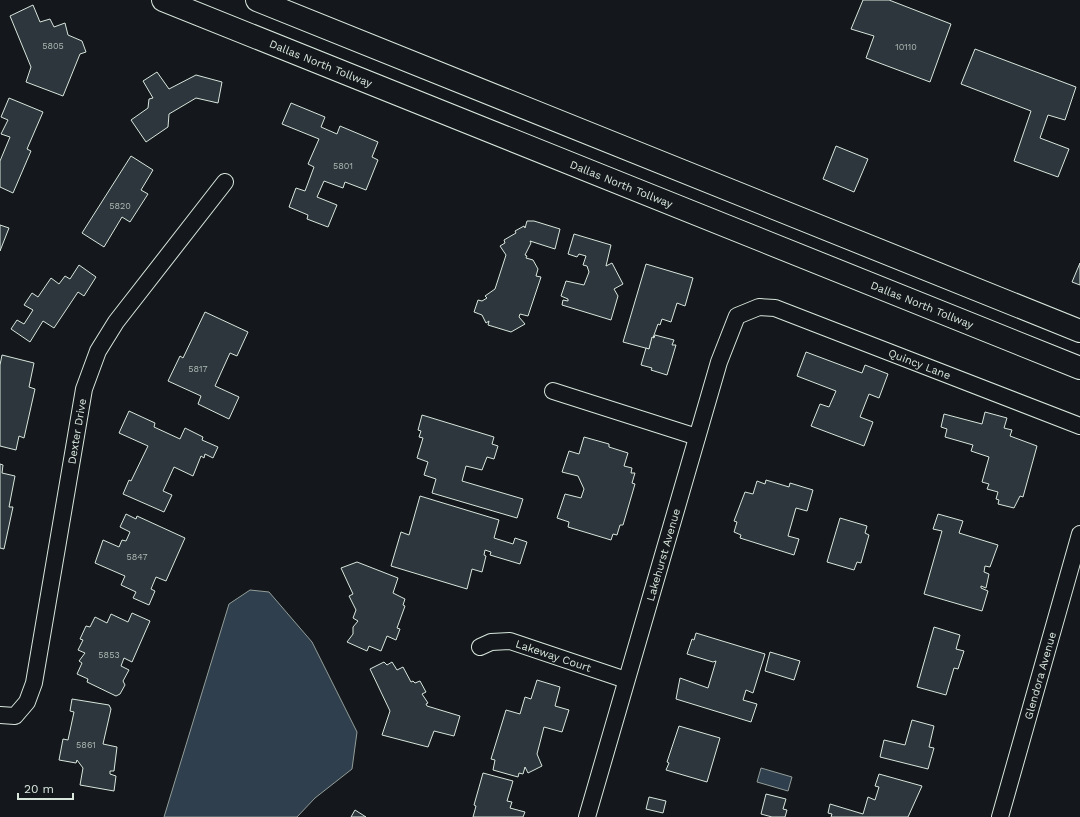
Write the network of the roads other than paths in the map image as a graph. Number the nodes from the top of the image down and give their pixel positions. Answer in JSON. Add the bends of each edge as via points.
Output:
{"nodes":[{"id":1,"x":163,"y":0,"type":"edge"},
{"id":2,"x":257,"y":0,"type":"edge"},
{"id":3,"x":225,"y":182,"type":"dead end"},
{"id":4,"x":759,"y":307,"type":"joint"},
{"id":5,"x":1080,"y":331,"type":"edge"},
{"id":6,"x":1080,"y":368,"type":"edge"},
{"id":7,"x":553,"y":391,"type":"dead end"},
{"id":8,"x":1080,"y":426,"type":"edge"},
{"id":9,"x":697,"y":437,"type":"junction"},
{"id":10,"x":1080,"y":534,"type":"edge"},
{"id":11,"x":480,"y":647,"type":"dead end"},
{"id":12,"x":626,"y":680,"type":"junction"},
{"id":13,"x":8,"y":716,"type":"edge"},
{"id":14,"x":587,"y":817,"type":"edge"},
{"id":15,"x":1000,"y":817,"type":"edge"}],
"edges":[{"from":1,"to":6,"type":"highway","name":"Dallas North Tollway"},
{"from":2,"to":5,"type":"highway"},
{"from":3,"to":13,"type":"street","name":"Dexter Drive","via":[[116,322],[98,351],[84,389],[34,683],[27,702]]},
{"from":4,"to":8,"type":"street","name":"Quincy Lane","via":[[775,308]]},
{"from":4,"to":9,"type":"street","name":"Lakehurst Avenue","via":[[737,316],[719,362]]},
{"from":7,"to":9,"type":"street"},
{"from":9,"to":12,"type":"street","name":"Lakehurst Avenue"},
{"from":10,"to":15,"type":"street","name":"Glendora Avenue"},
{"from":11,"to":12,"type":"street","name":"Lakeway Court","via":[[491,642],[510,642]]},
{"from":12,"to":14,"type":"street","name":"Lakehurst Avenue"}]}
